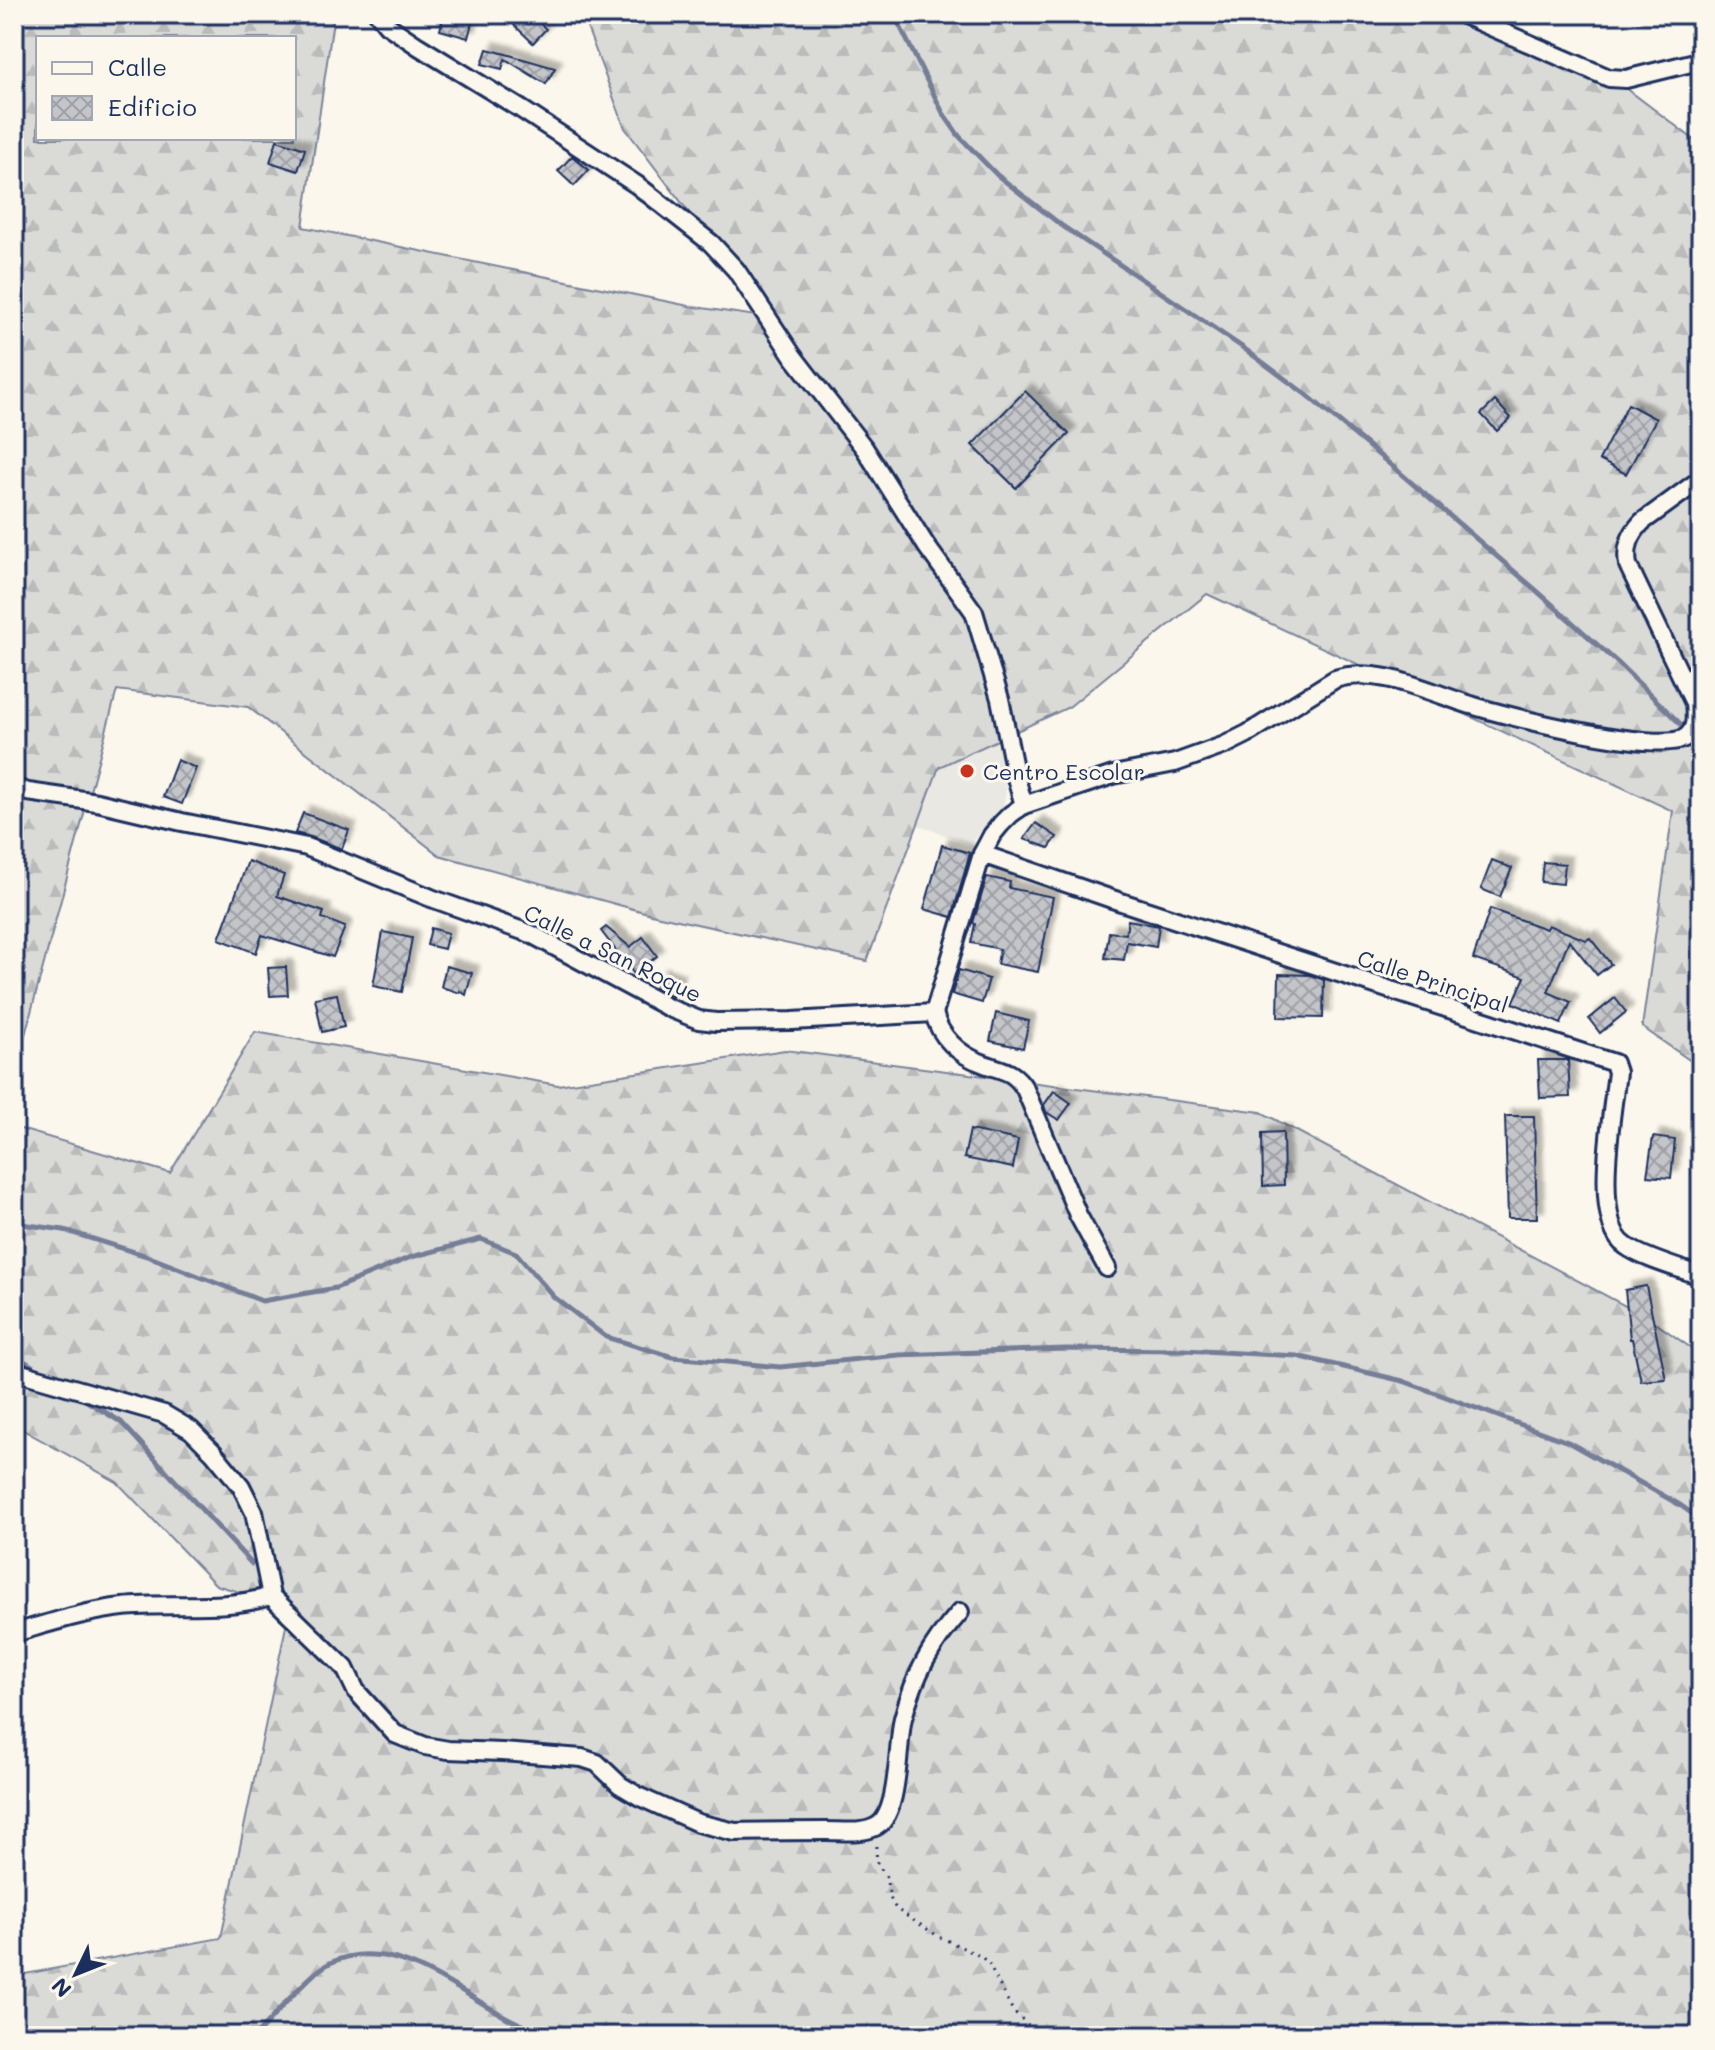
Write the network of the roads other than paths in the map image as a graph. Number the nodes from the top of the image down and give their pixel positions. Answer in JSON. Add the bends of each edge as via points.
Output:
{"nodes":[{"id":1,"x":378,"y":14,"type":"edge"},
{"id":2,"x":1461,"y":14,"type":"edge"},
{"id":3,"x":1701,"y":63,"type":"edge"},
{"id":4,"x":1701,"y":479,"type":"edge"},
{"id":5,"x":14,"y":787,"type":"edge"},
{"id":6,"x":1024,"y":805,"type":"junction"},
{"id":7,"x":982,"y":854,"type":"junction"},
{"id":8,"x":934,"y":1013,"type":"junction"},
{"id":9,"x":1107,"y":1268,"type":"dead end"},
{"id":10,"x":1701,"y":1276,"type":"edge"},
{"id":11,"x":14,"y":1371,"type":"edge"},
{"id":12,"x":271,"y":1596,"type":"junction"},
{"id":13,"x":960,"y":1612,"type":"dead end"},
{"id":14,"x":14,"y":1633,"type":"edge"}],
"edges":[{"from":1,"to":6,"type":"street","via":[[418,46],[637,185],[711,243],[736,270],[974,612]]},
{"from":2,"to":3,"type":"street","via":[[1609,78]]},
{"from":4,"to":6,"type":"street","via":[[1642,522],[1627,548],[1628,565],[1694,703],[1693,730],[1686,737],[1675,742],[1636,741],[1511,717],[1411,684],[1346,675],[1225,745]]},
{"from":5,"to":8,"type":"street","name":"Calle a San Roque","via":[[307,847],[531,934],[699,1020]]},
{"from":6,"to":7,"type":"street","via":[[1001,824]]},
{"from":7,"to":8,"type":"street"},
{"from":7,"to":10,"type":"street","name":"Calle Principal","via":[[1614,1063],[1606,1178],[1612,1230],[1626,1246]]},
{"from":8,"to":9,"type":"street","via":[[941,1033],[953,1045],[1019,1079]]},
{"from":11,"to":12,"type":"street","via":[[164,1414],[191,1430],[241,1486],[254,1512]]},
{"from":12,"to":13,"type":"street","via":[[335,1657],[365,1702],[404,1738],[448,1750],[582,1758],[597,1763],[640,1797],[698,1823],[735,1832],[879,1827],[892,1801],[903,1720],[922,1665]]},
{"from":12,"to":14,"type":"street","via":[[99,1610]]}]}
